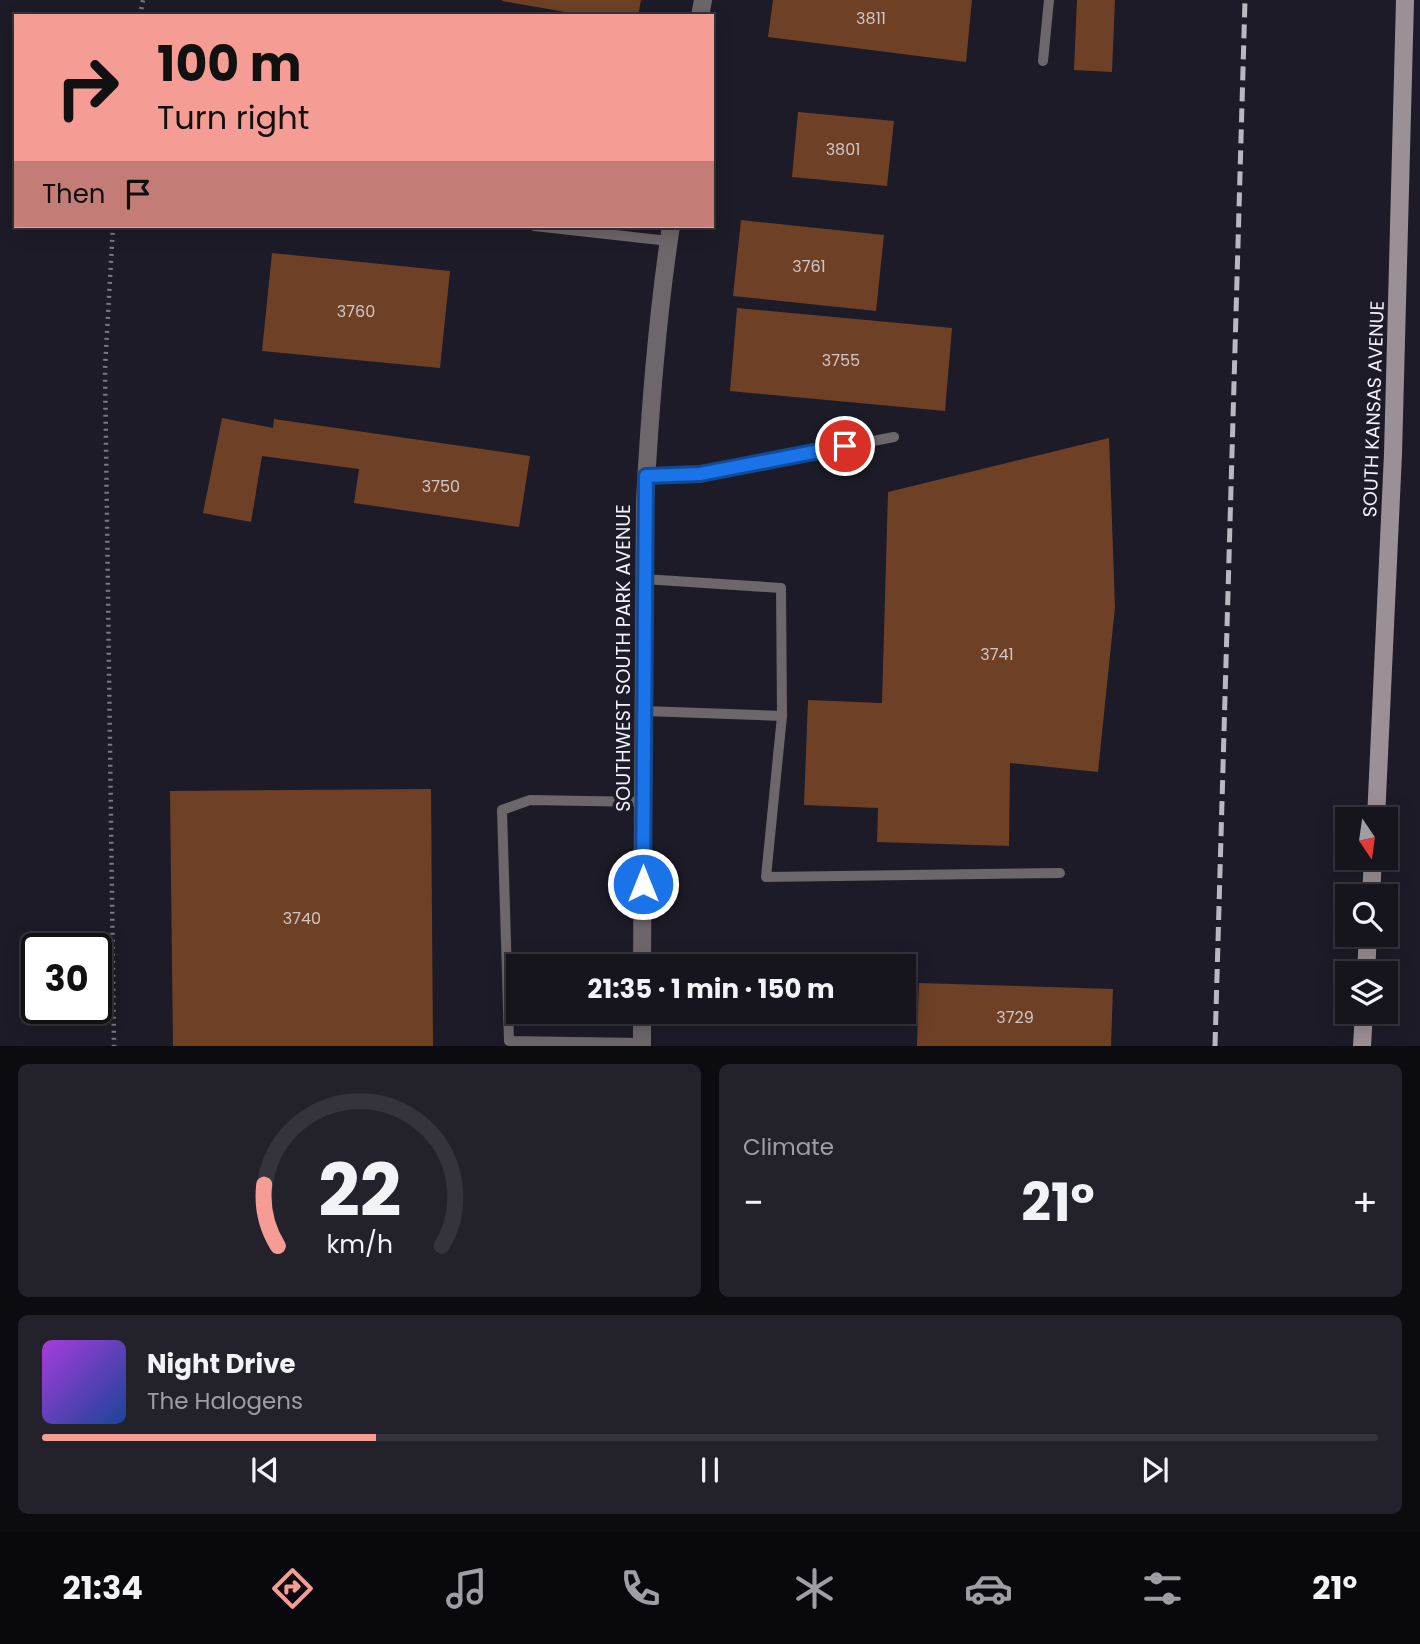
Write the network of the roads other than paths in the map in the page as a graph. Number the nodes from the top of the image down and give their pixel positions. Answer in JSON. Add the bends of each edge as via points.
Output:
{"nodes":[{"id":1,"x":1049,"y":0,"type":"edge"},
{"id":2,"x":1405,"y":0,"type":"edge"},
{"id":3,"x":1043,"y":61,"type":"dead end"},
{"id":4,"x":568,"y":228,"type":"edge"},
{"id":5,"x":670,"y":234,"type":"edge"},
{"id":6,"x":894,"y":437,"type":"dead end"},
{"id":7,"x":646,"y":476,"type":"junction"},
{"id":8,"x":644,"y":579,"type":"junction"},
{"id":9,"x":644,"y":711,"type":"junction"},
{"id":10,"x":782,"y":716,"type":"junction"},
{"id":11,"x":643,"y":802,"type":"junction"},
{"id":12,"x":1377,"y":807,"type":"edge"},
{"id":13,"x":1060,"y":873,"type":"dead end"},
{"id":14,"x":642,"y":954,"type":"edge"},
{"id":15,"x":642,"y":1024,"type":"edge"},
{"id":16,"x":1363,"y":1024,"type":"edge"},
{"id":17,"x":642,"y":1044,"type":"edge"},
{"id":18,"x":1362,"y":1045,"type":"edge"}],
"edges":[{"from":1,"to":3,"type":"lane"},
{"from":2,"to":12,"type":"main road","name":"SOUTH KANSAS AVENUE","via":[[1393,454]]},
{"from":4,"to":5,"type":"lane"},
{"from":5,"to":7,"type":"street","name":"SOUTHWEST SOUTH PARK AVENUE"},
{"from":6,"to":7,"type":"lane","via":[[700,474]]},
{"from":7,"to":8,"type":"street","name":"SOUTHWEST SOUTH PARK AVENUE"},
{"from":8,"to":9,"type":"street","name":"SOUTHWEST SOUTH PARK AVENUE"},
{"from":8,"to":10,"type":"lane","via":[[781,588]]},
{"from":9,"to":10,"type":"lane"},
{"from":9,"to":11,"type":"street","name":"SOUTHWEST SOUTH PARK AVENUE"},
{"from":10,"to":13,"type":"lane","via":[[766,877]]},
{"from":11,"to":14,"type":"street","name":"SOUTHWEST SOUTH PARK AVENUE"},
{"from":11,"to":17,"type":"lane","via":[[530,800],[502,810],[509,1041]]},
{"from":15,"to":17,"type":"street"},
{"from":16,"to":18,"type":"main road"}]}
